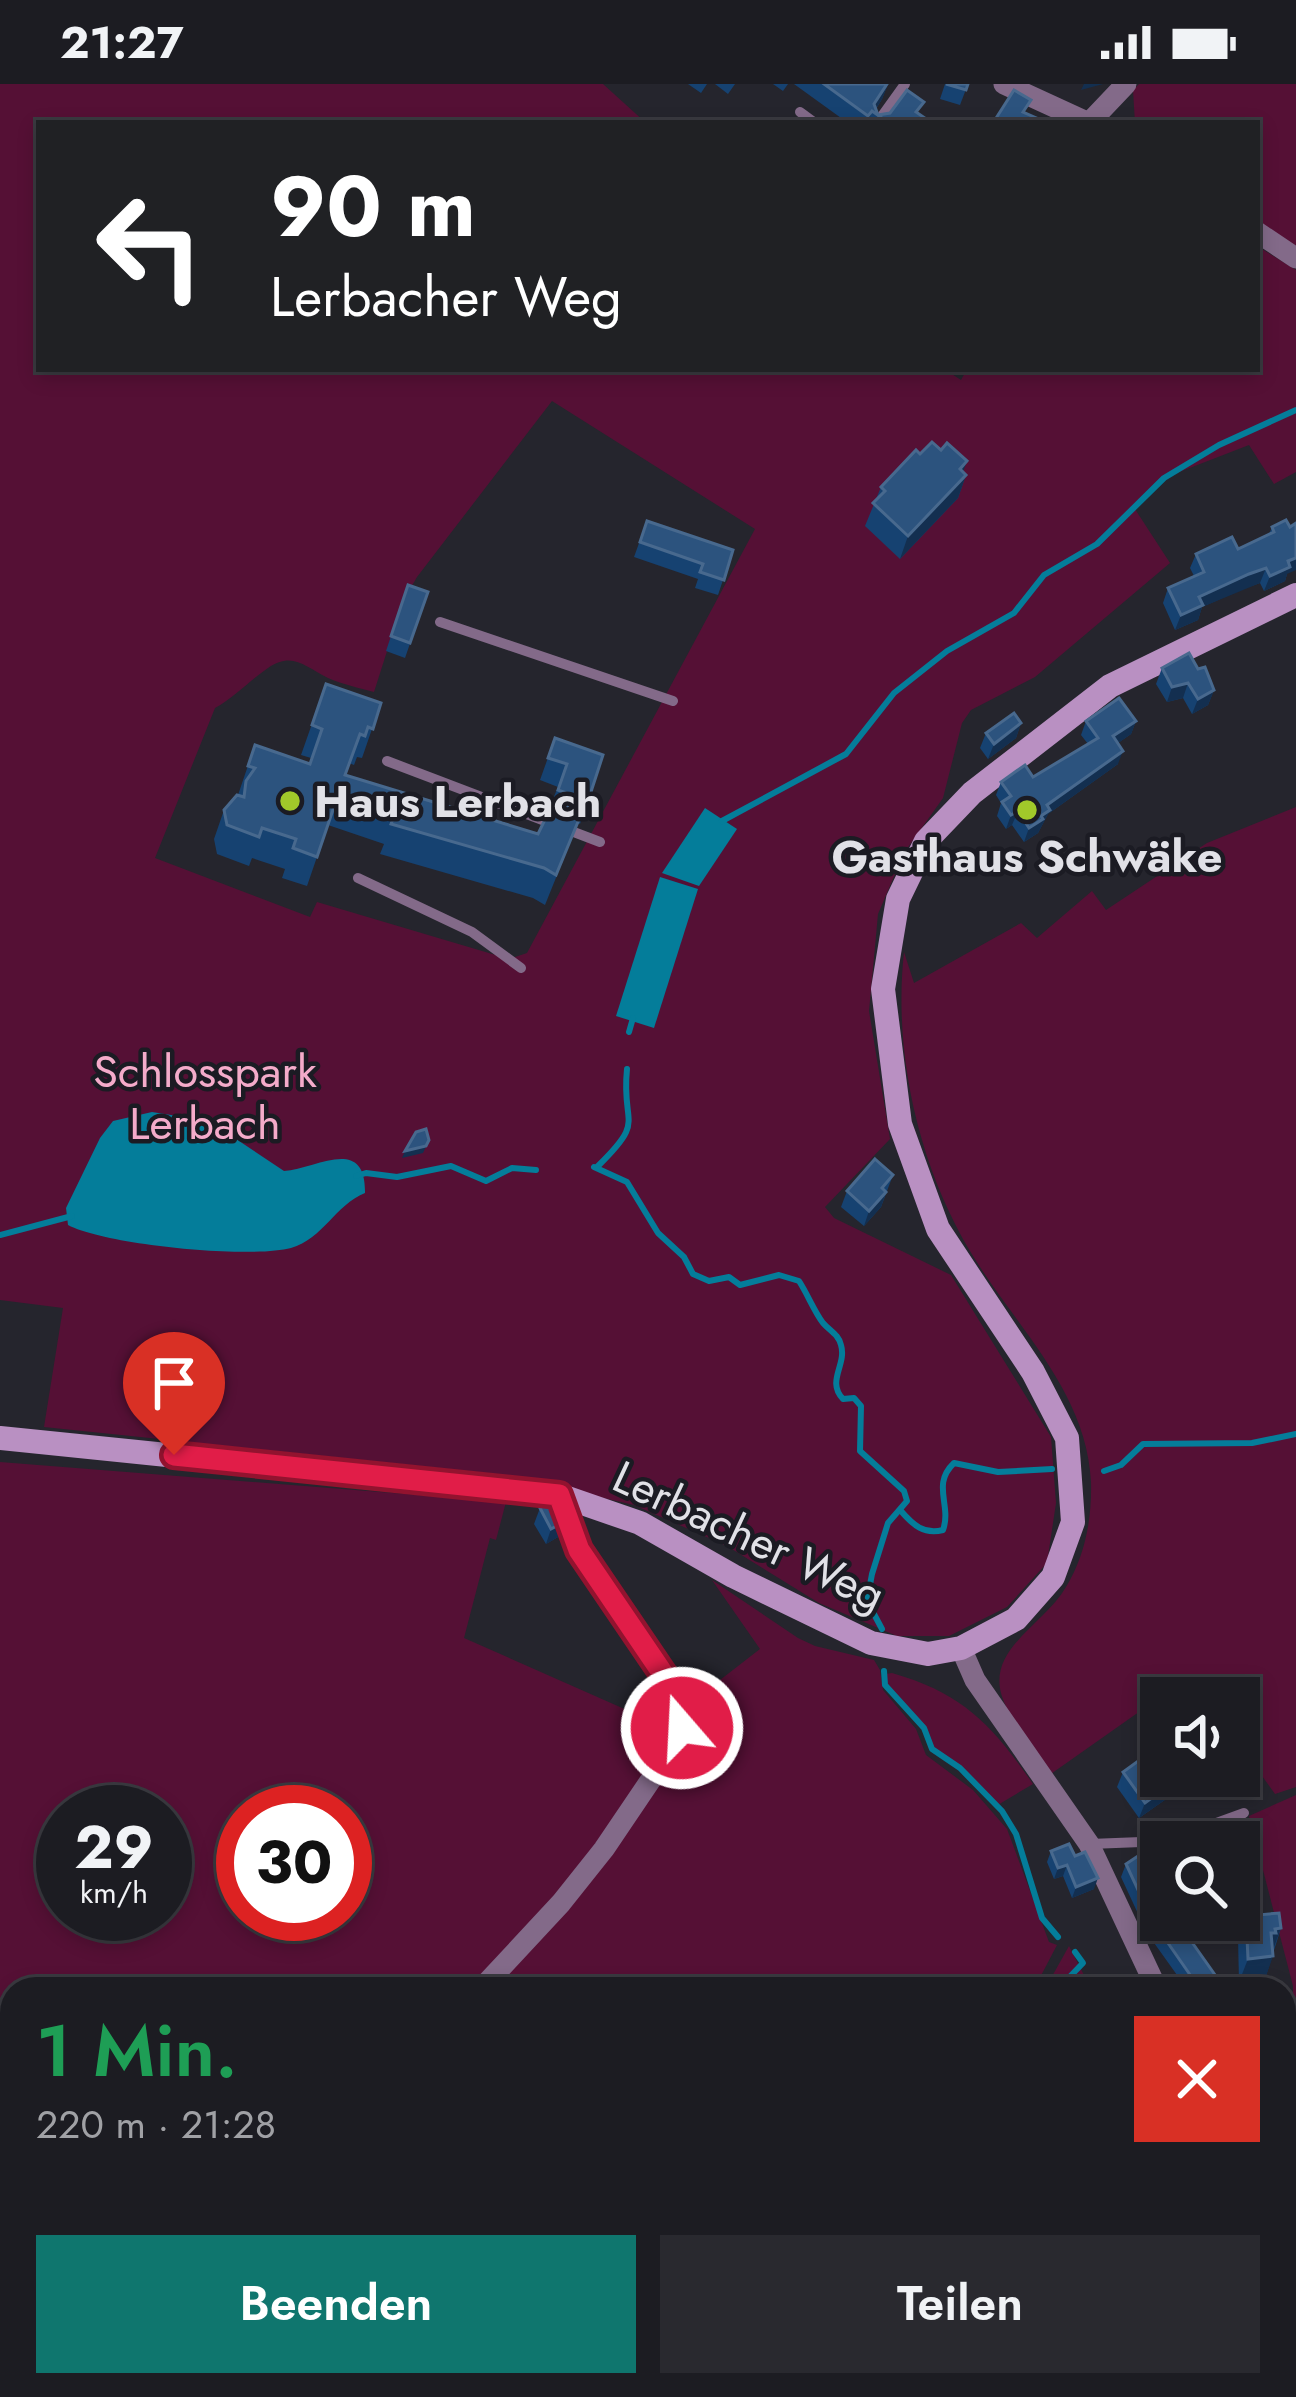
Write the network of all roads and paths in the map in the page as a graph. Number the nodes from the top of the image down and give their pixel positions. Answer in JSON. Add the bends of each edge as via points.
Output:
{"nodes":[{"id":1,"x":904,"y":84,"type":"edge"},
{"id":2,"x":1004,"y":84,"type":"edge"},
{"id":3,"x":1126,"y":84,"type":"edge"},
{"id":4,"x":800,"y":112,"type":"dead end"},
{"id":5,"x":811,"y":120,"type":"edge"},
{"id":6,"x":879,"y":120,"type":"edge"},
{"id":7,"x":1082,"y":120,"type":"edge"},
{"id":8,"x":1092,"y":120,"type":"edge"},
{"id":9,"x":1260,"y":234,"type":"edge"},
{"id":10,"x":1296,"y":258,"type":"edge"},
{"id":11,"x":1296,"y":595,"type":"edge"},
{"id":12,"x":440,"y":622,"type":"dead end"},
{"id":13,"x":674,"y":701,"type":"dead end"},
{"id":14,"x":387,"y":761,"type":"dead end"},
{"id":15,"x":600,"y":842,"type":"dead end"},
{"id":16,"x":358,"y":878,"type":"dead end"},
{"id":17,"x":521,"y":968,"type":"dead end"},
{"id":18,"x":0,"y":1438,"type":"edge"},
{"id":19,"x":559,"y":1495,"type":"junction"},
{"id":20,"x":961,"y":1648,"type":"junction"},
{"id":21,"x":1244,"y":1813,"type":"dead end"},
{"id":22,"x":1089,"y":1844,"type":"junction"},
{"id":23,"x":492,"y":1977,"type":"edge"},
{"id":24,"x":1151,"y":1977,"type":"edge"}],
"edges":[{"from":1,"to":6,"type":"lane"},
{"from":2,"to":7,"type":"street"},
{"from":3,"to":8,"type":"street"},
{"from":4,"to":5,"type":"lane"},
{"from":9,"to":10,"type":"street"},
{"from":11,"to":20,"type":"street","via":[[1093,700],[972,794],[926,841],[898,899],[883,989],[899,1124],[938,1229],[1034,1372],[1067,1438],[1073,1522],[1053,1577],[1016,1619]]},
{"from":12,"to":13,"type":"lane"},
{"from":14,"to":15,"type":"lane"},
{"from":16,"to":17,"type":"lane","via":[[472,932]]},
{"from":18,"to":19,"type":"street","name":"Lerbacher Weg"},
{"from":19,"to":20,"type":"street","name":"Lerbacher Weg","via":[[640,1523],[871,1643],[928,1654]]},
{"from":19,"to":23,"type":"street","via":[[579,1550],[674,1690],[682,1728],[604,1849]]},
{"from":20,"to":22,"type":"street"},
{"from":21,"to":22,"type":"lane","via":[[1167,1841]]},
{"from":22,"to":24,"type":"street"}]}
